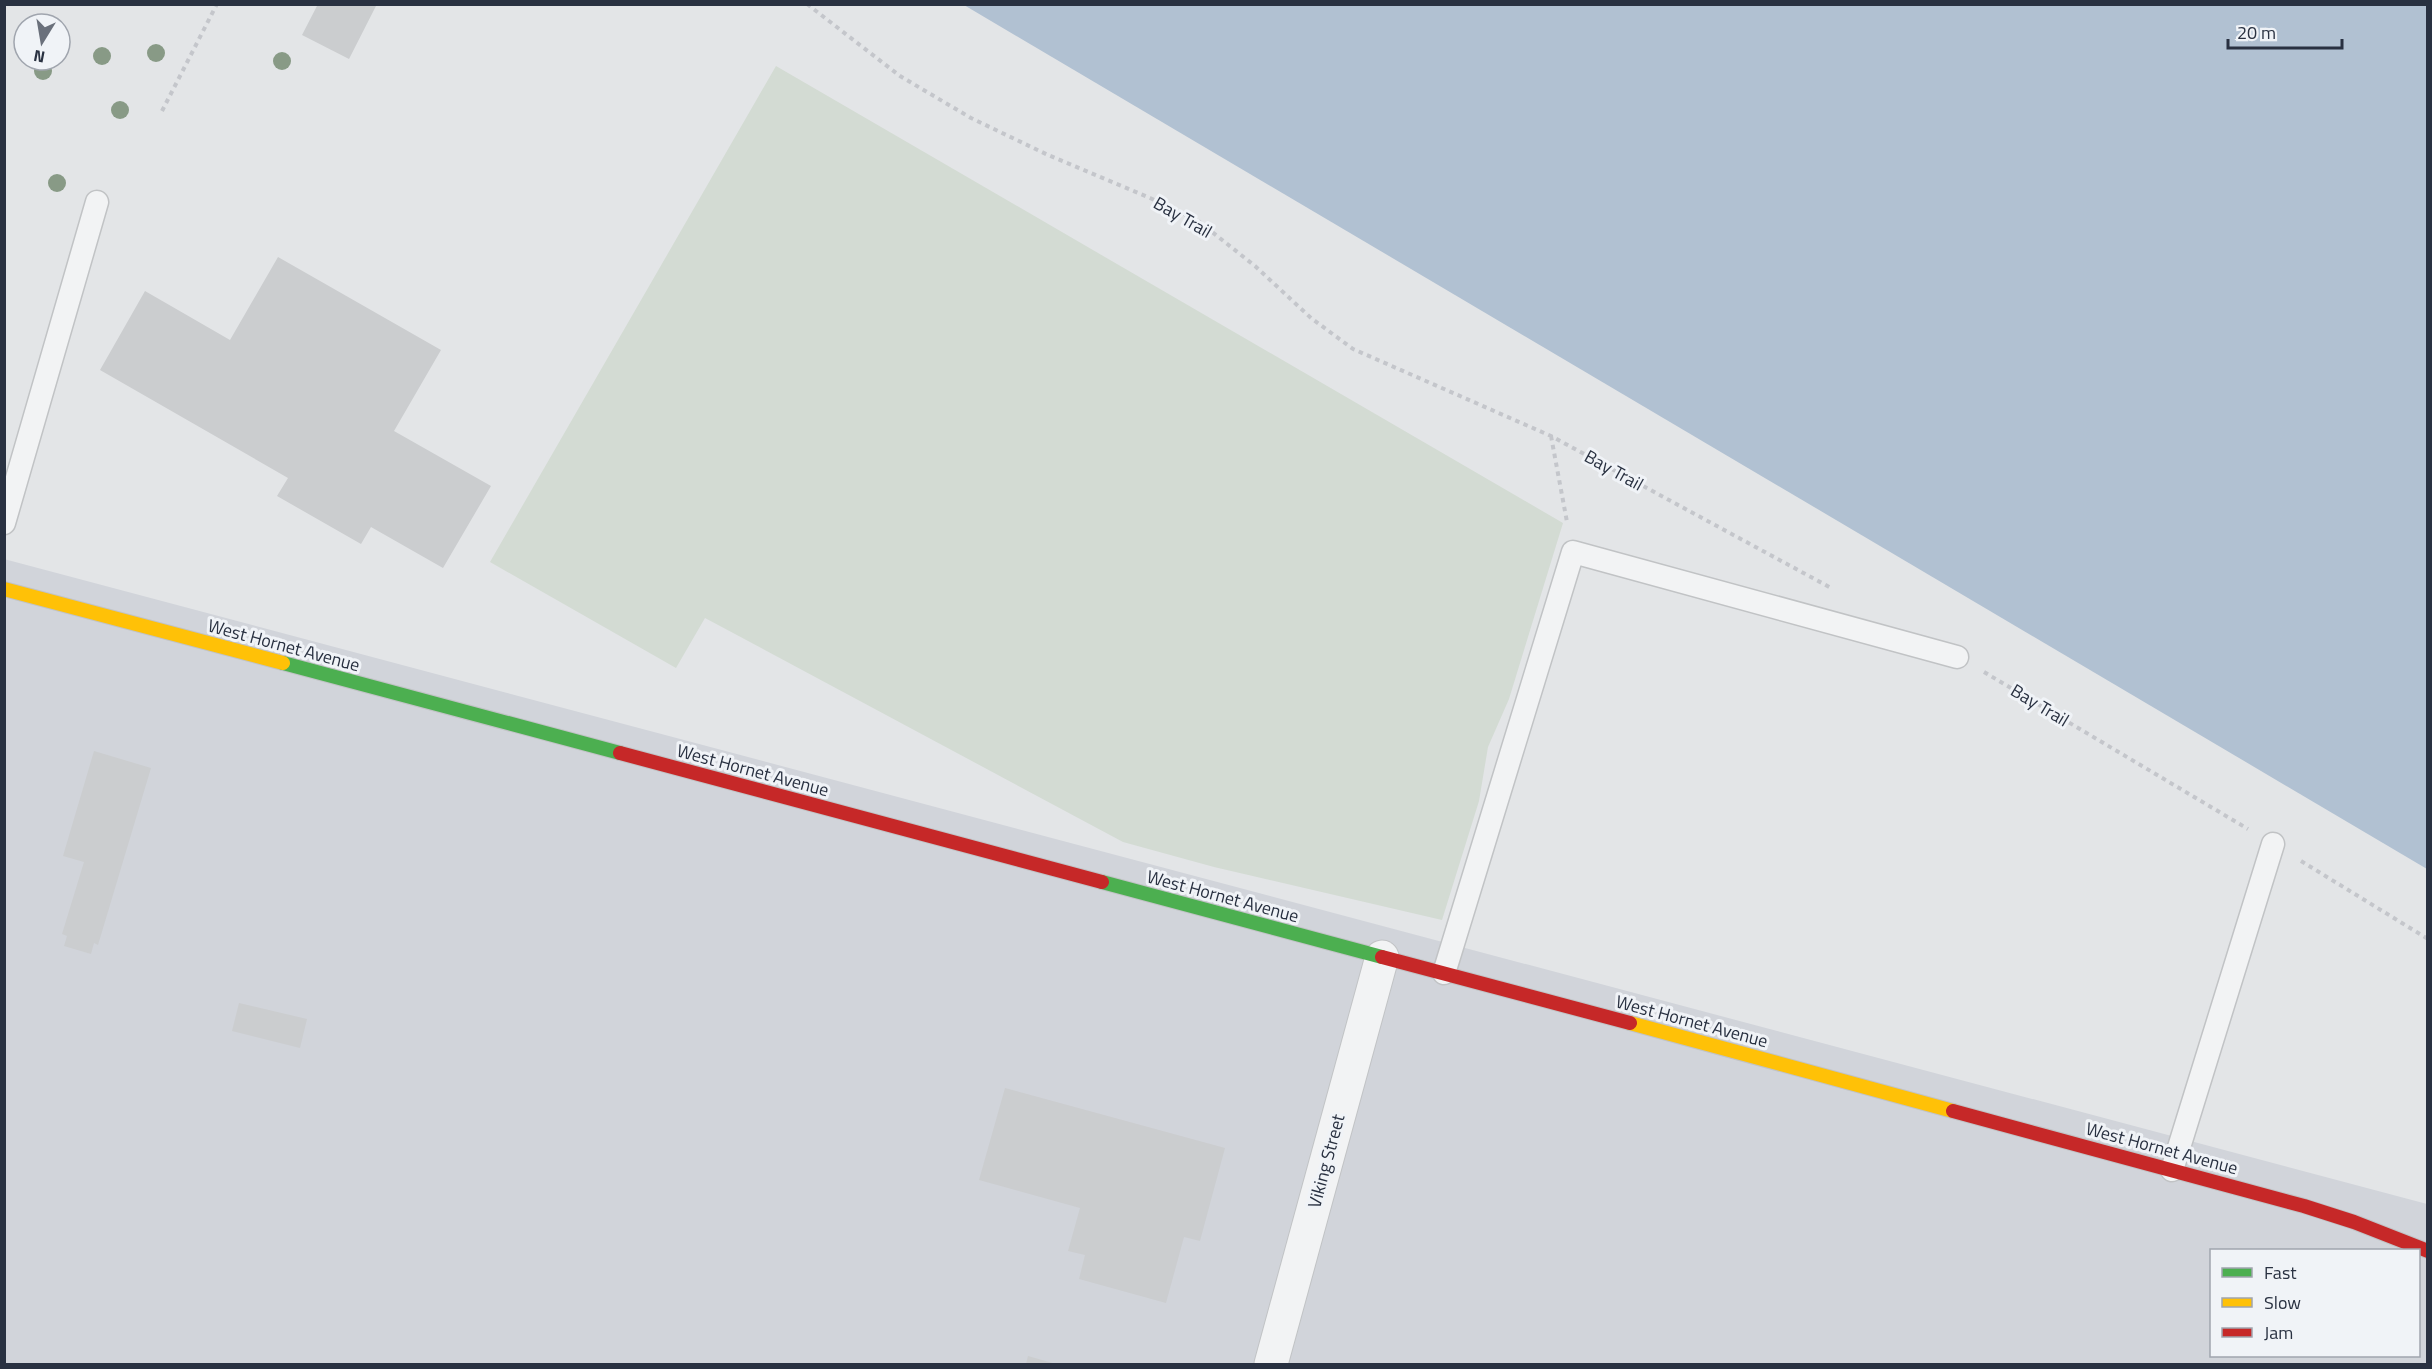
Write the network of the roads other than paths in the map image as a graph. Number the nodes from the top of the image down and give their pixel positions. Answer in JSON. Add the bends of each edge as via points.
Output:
{"nodes":[{"id":1,"x":97,"y":202,"type":"dead end"},
{"id":2,"x":4,"y":523,"type":"edge"},
{"id":3,"x":4,"y":589,"type":"edge"},
{"id":4,"x":1957,"y":657,"type":"road end"},
{"id":5,"x":2273,"y":844,"type":"road end"},
{"id":6,"x":1382,"y":957,"type":"junction"},
{"id":7,"x":1444,"y":973,"type":"junction"},
{"id":8,"x":2172,"y":1170,"type":"junction"},
{"id":9,"x":2427,"y":1251,"type":"edge"},
{"id":10,"x":1271,"y":1365,"type":"edge"}],
"edges":[{"from":1,"to":2,"type":"lane"},
{"from":3,"to":6,"type":"street","name":"West Hornet Avenue"},
{"from":4,"to":7,"type":"lane","via":[[1573,552]]},
{"from":5,"to":8,"type":"lane"},
{"from":6,"to":7,"type":"street","name":"West Hornet Avenue"},
{"from":6,"to":10,"type":"street","name":"Viking Street"},
{"from":7,"to":8,"type":"street","name":"West Hornet Avenue"},
{"from":8,"to":9,"type":"street","name":"West Hornet Avenue","via":[[2314,1209]]}]}
